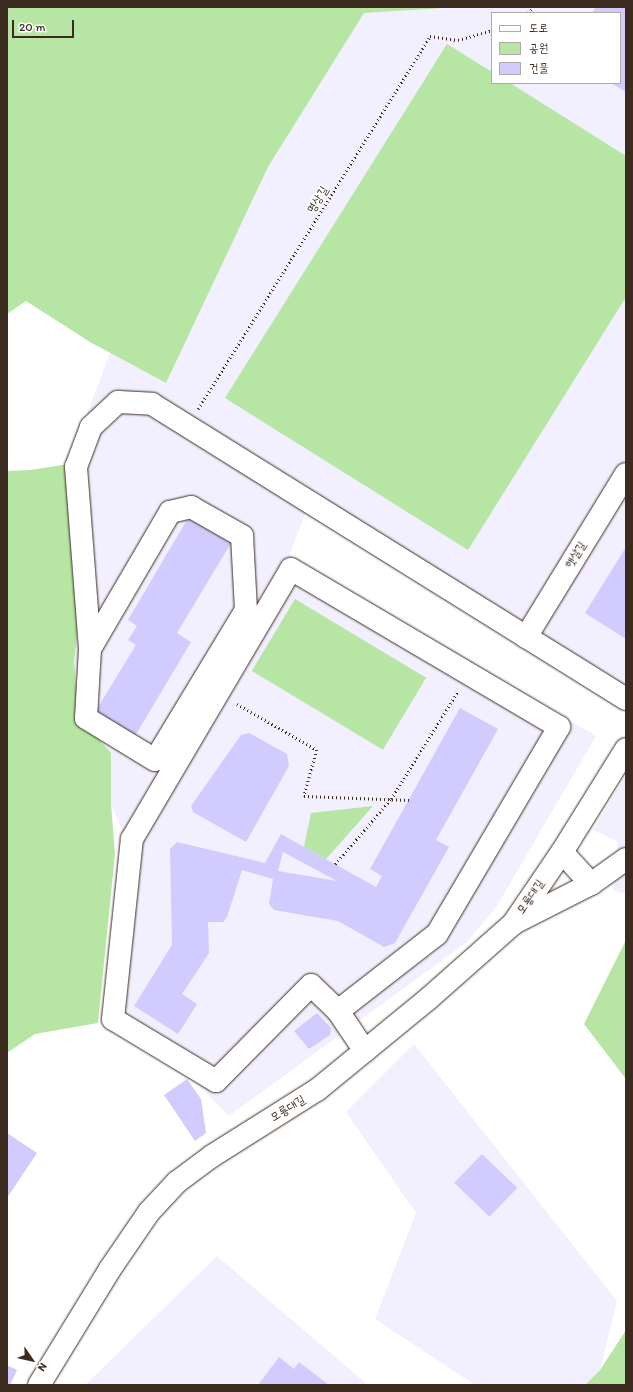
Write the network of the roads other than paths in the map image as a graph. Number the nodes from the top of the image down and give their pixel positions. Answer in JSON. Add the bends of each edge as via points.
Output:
{"nodes":[{"id":1,"x":626,"y":474,"type":"edge"},
{"id":2,"x":526,"y":637,"type":"junction"},
{"id":3,"x":90,"y":648,"type":"junction"},
{"id":4,"x":626,"y":699,"type":"edge"},
{"id":5,"x":626,"y":749,"type":"edge"},
{"id":6,"x":562,"y":852,"type":"junction"},
{"id":7,"x":626,"y":860,"type":"edge"},
{"id":8,"x":591,"y":884,"type":"junction"},
{"id":9,"x":513,"y":924,"type":"junction"},
{"id":10,"x":338,"y":1012,"type":"junction"},
{"id":11,"x":365,"y":1051,"type":"junction"},
{"id":12,"x":39,"y":1385,"type":"edge"}],
"edges":[{"from":1,"to":2,"type":"street","name":"햇살길"},
{"from":2,"to":3,"type":"street","via":[[152,404],[118,402],[91,427],[76,467]]},
{"from":2,"to":4,"type":"street"},
{"from":3,"to":3,"type":"street","via":[[86,718],[155,760],[246,610],[242,536],[191,507],[170,512]]},
{"from":5,"to":6,"type":"street","name":"모룡대길"},
{"from":6,"to":8,"type":"street"},
{"from":6,"to":9,"type":"street","name":"모룡대길"},
{"from":7,"to":8,"type":"street"},
{"from":8,"to":9,"type":"street"},
{"from":9,"to":11,"type":"street","name":"모룡대길"},
{"from":10,"to":10,"type":"street","via":[[311,985],[216,1081],[113,1018],[132,839],[292,569],[559,727],[437,934]]},
{"from":10,"to":11,"type":"street"},
{"from":11,"to":12,"type":"street","name":"모룡대길","via":[[290,1109],[212,1156],[177,1182],[149,1212],[110,1269]]}]}
